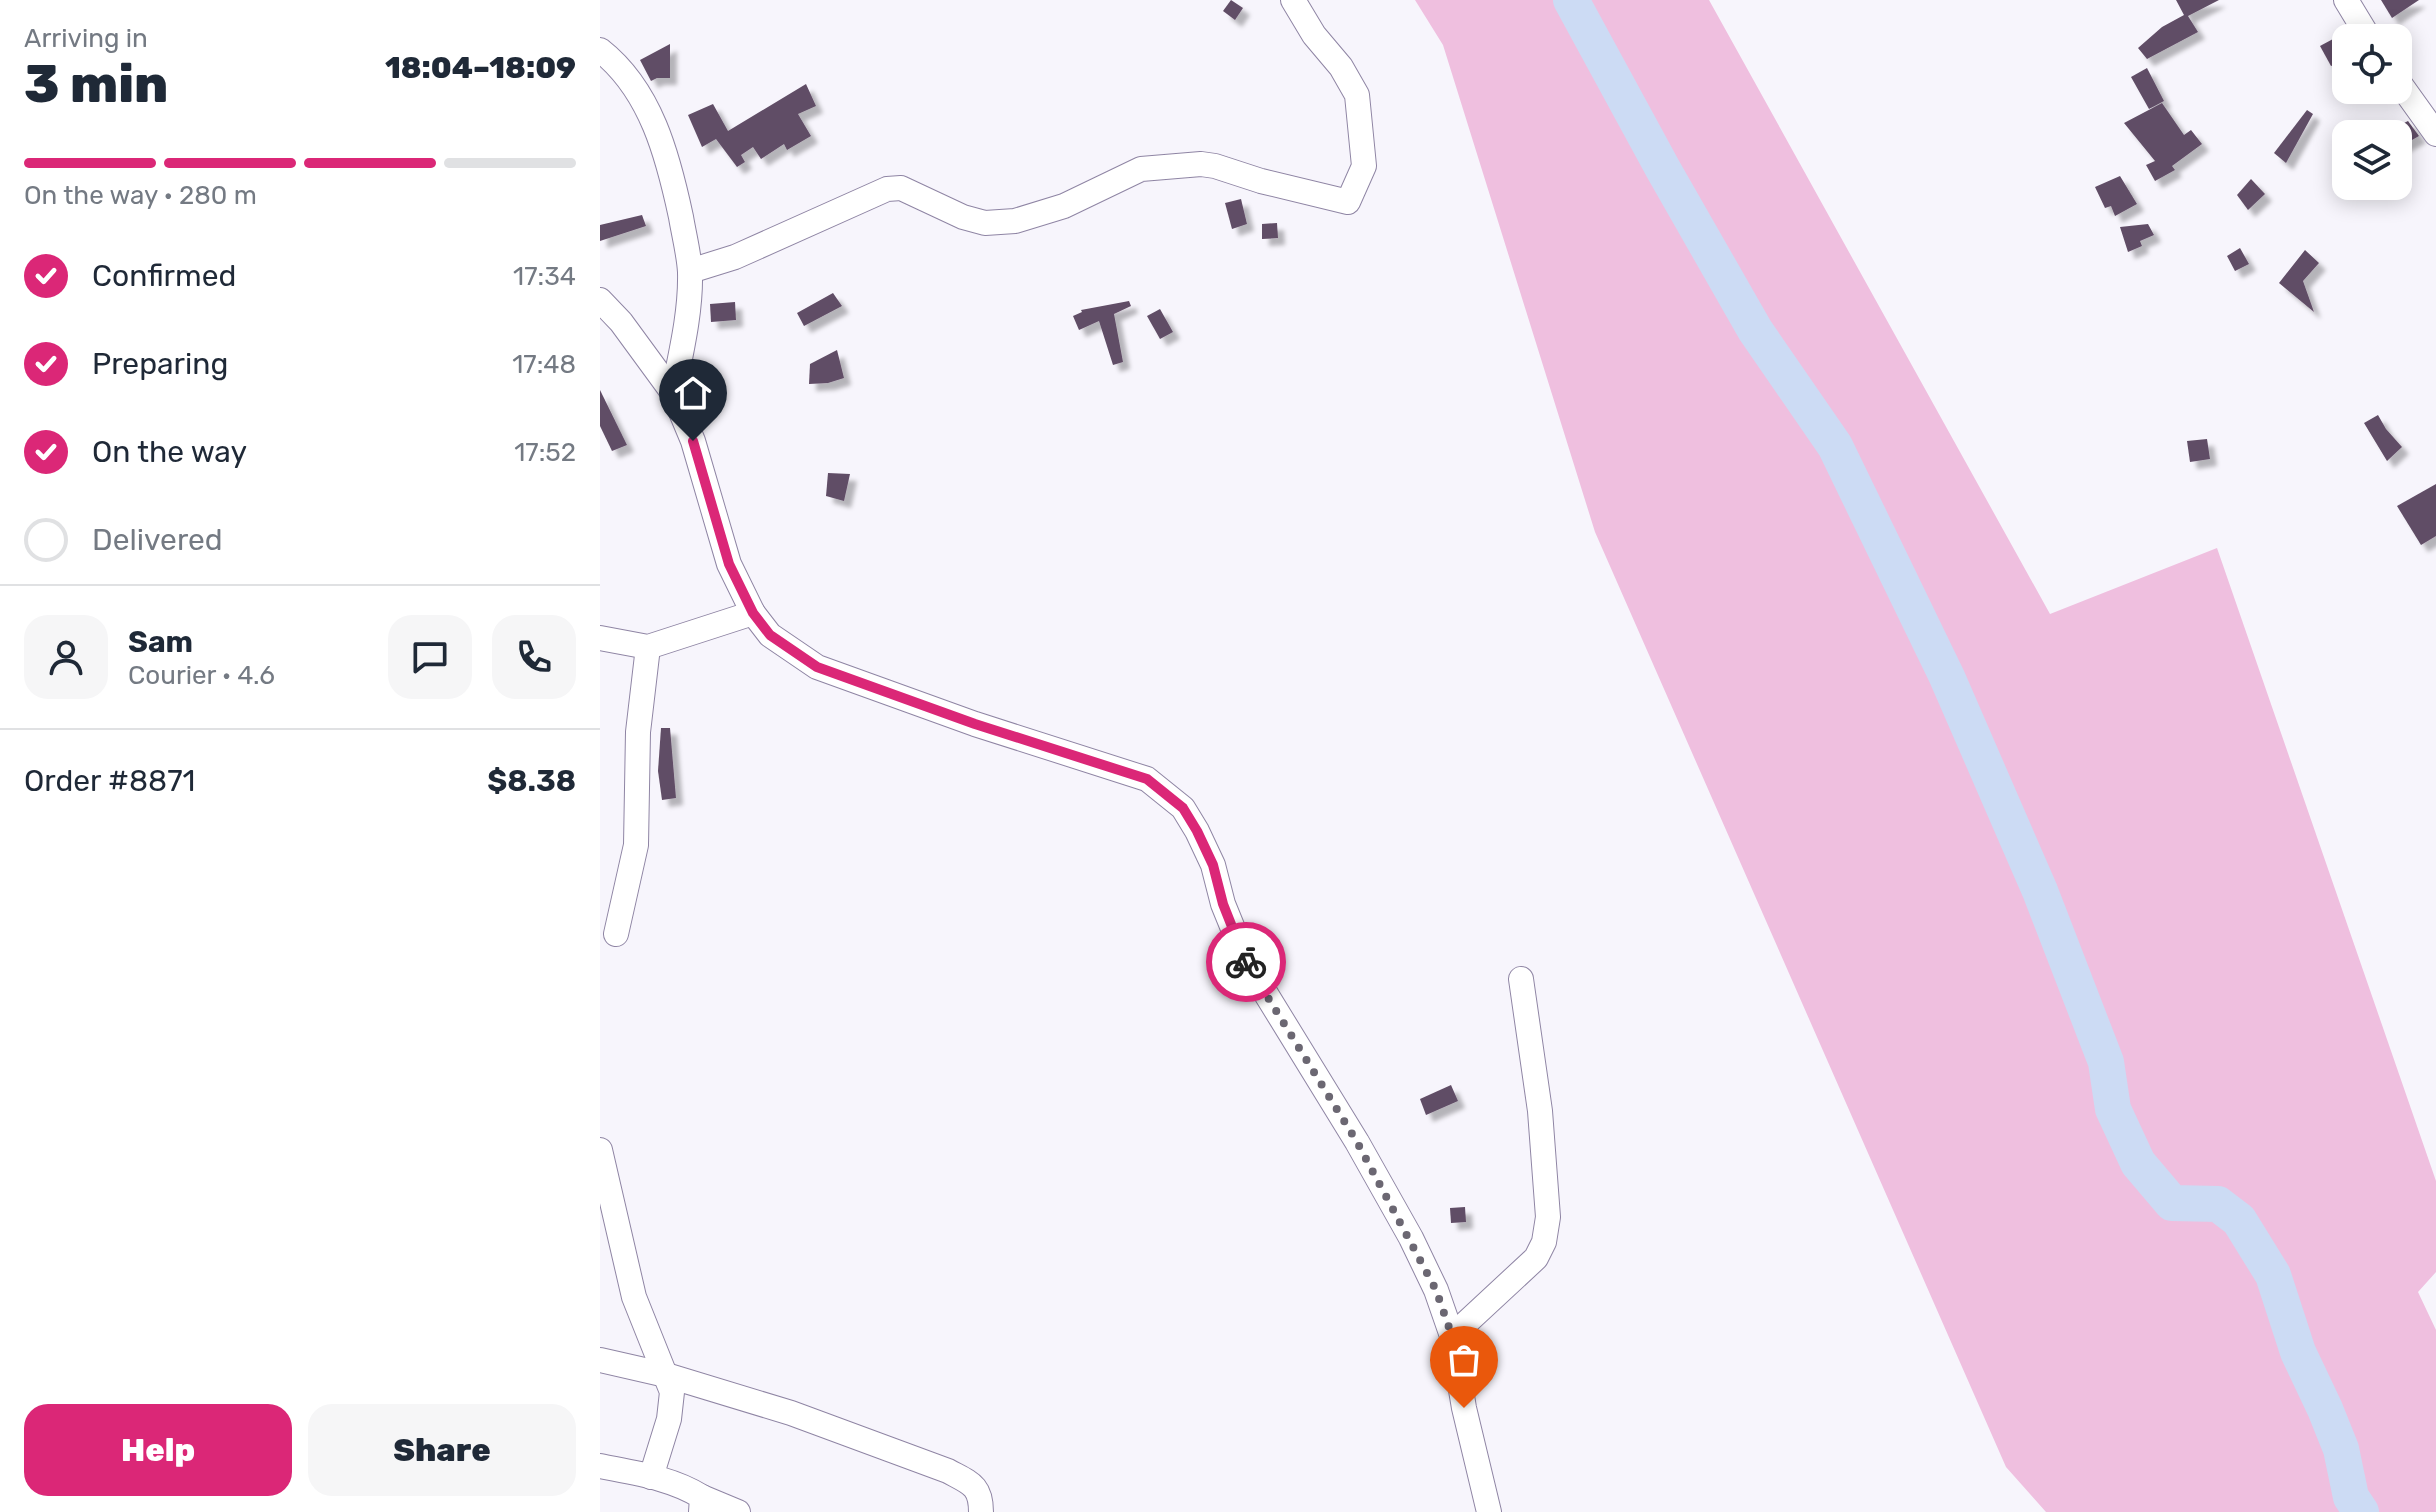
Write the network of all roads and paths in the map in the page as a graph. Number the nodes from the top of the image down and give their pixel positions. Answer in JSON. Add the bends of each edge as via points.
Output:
{"nodes":[{"id":1,"x":1293,"y":0,"type":"edge"},
{"id":2,"x":2346,"y":0,"type":"edge"},
{"id":3,"x":2361,"y":24,"type":"edge"},
{"id":4,"x":600,"y":50,"type":"edge"},
{"id":5,"x":2412,"y":101,"type":"edge"},
{"id":6,"x":2436,"y":134,"type":"edge"},
{"id":7,"x":690,"y":271,"type":"junction"},
{"id":8,"x":600,"y":300,"type":"edge"},
{"id":9,"x":673,"y":393,"type":"junction"},
{"id":10,"x":753,"y":613,"type":"junction"},
{"id":11,"x":600,"y":638,"type":"edge"},
{"id":12,"x":648,"y":647,"type":"junction"},
{"id":13,"x":616,"y":934,"type":"dead end"},
{"id":14,"x":1521,"y":979,"type":"dead end"},
{"id":15,"x":600,"y":1150,"type":"edge"},
{"id":16,"x":609,"y":1230,"type":"edge"},
{"id":17,"x":1452,"y":1336,"type":"junction"},
{"id":18,"x":600,"y":1360,"type":"edge"},
{"id":19,"x":666,"y":1375,"type":"junction"},
{"id":20,"x":600,"y":1466,"type":"edge"},
{"id":21,"x":651,"y":1477,"type":"junction"},
{"id":22,"x":702,"y":1505,"type":"edge"},
{"id":23,"x":738,"y":1512,"type":"edge"},
{"id":24,"x":981,"y":1512,"type":"edge"},
{"id":25,"x":1489,"y":1512,"type":"edge"}],
"edges":[{"from":1,"to":7,"type":"street","via":[[1357,95],[1364,166],[1348,202],[1201,164],[1141,169],[1064,206],[1015,221],[985,223],[901,188],[887,189],[735,257]]},
{"from":2,"to":3,"type":"street"},
{"from":4,"to":7,"type":"street","via":[[616,62],[655,122],[674,179]]},
{"from":5,"to":6,"type":"street"},
{"from":7,"to":9,"type":"street"},
{"from":8,"to":9,"type":"street"},
{"from":9,"to":10,"type":"street","via":[[693,441],[729,564]]},
{"from":10,"to":12,"type":"street"},
{"from":10,"to":17,"type":"street","via":[[770,635],[817,667],[1147,779],[1183,808],[1213,865],[1247,963],[1403,1224]]},
{"from":11,"to":12,"type":"street"},
{"from":12,"to":13,"type":"street","via":[[638,732],[636,845]]},
{"from":14,"to":17,"type":"street","via":[[1540,1111],[1548,1217],[1544,1242],[1536,1258]]},
{"from":15,"to":16,"type":"street"},
{"from":16,"to":19,"type":"street"},
{"from":17,"to":25,"type":"street"},
{"from":18,"to":19,"type":"street"},
{"from":19,"to":21,"type":"street","via":[[672,1392],[669,1419]]},
{"from":19,"to":24,"type":"street","via":[[791,1413],[948,1471],[978,1491]]},
{"from":20,"to":21,"type":"street"},
{"from":21,"to":22,"type":"street","via":[[691,1490]]},
{"from":22,"to":23,"type":"street"}]}
